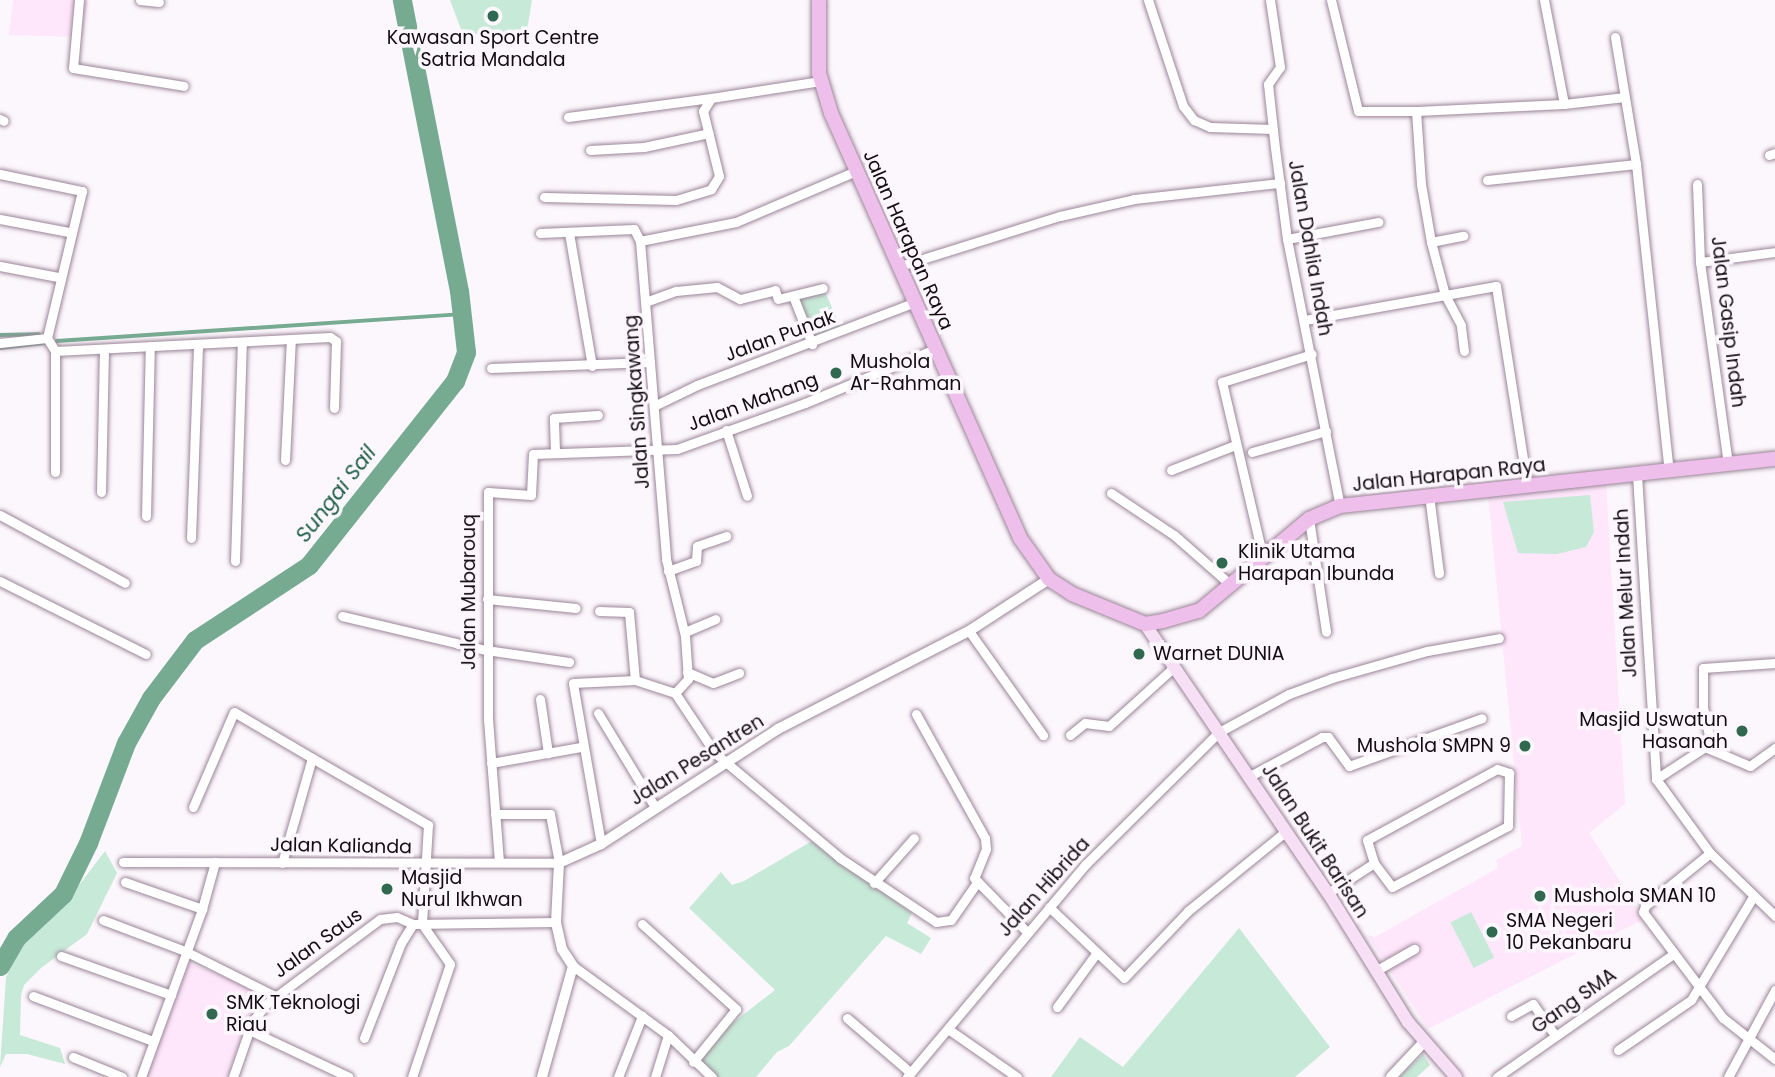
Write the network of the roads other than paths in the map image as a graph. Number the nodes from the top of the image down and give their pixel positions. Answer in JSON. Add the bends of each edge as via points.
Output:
{"nodes":[{"id":1,"x":79,"y":0,"type":"edge"},
{"id":2,"x":140,"y":0,"type":"edge"},
{"id":3,"x":819,"y":0,"type":"edge"},
{"id":4,"x":1148,"y":0,"type":"edge"},
{"id":5,"x":1270,"y":0,"type":"edge"},
{"id":6,"x":1331,"y":0,"type":"edge"},
{"id":7,"x":1544,"y":0,"type":"edge"},
{"id":8,"x":159,"y":2,"type":"dead end"},
{"id":9,"x":1615,"y":37,"type":"dead end"},
{"id":10,"x":821,"y":81,"type":"junction"},
{"id":11,"x":184,"y":86,"type":"dead end"},
{"id":12,"x":1625,"y":97,"type":"junction"},
{"id":13,"x":711,"y":99,"type":"junction"},
{"id":14,"x":1564,"y":104,"type":"junction"},
{"id":15,"x":1416,"y":111,"type":"junction"},
{"id":16,"x":568,"y":117,"type":"dead end"},
{"id":17,"x":1273,"y":129,"type":"junction"},
{"id":18,"x":709,"y":133,"type":"junction"},
{"id":19,"x":590,"y":150,"type":"dead end"},
{"id":20,"x":1636,"y":164,"type":"junction"},
{"id":21,"x":856,"y":170,"type":"junction"},
{"id":22,"x":0,"y":174,"type":"edge"},
{"id":23,"x":1487,"y":180,"type":"dead end"},
{"id":24,"x":1280,"y":183,"type":"junction"},
{"id":25,"x":1697,"y":184,"type":"dead end"},
{"id":26,"x":544,"y":197,"type":"dead end"},
{"id":27,"x":0,"y":219,"type":"edge"},
{"id":28,"x":1378,"y":222,"type":"dead end"},
{"id":29,"x":69,"y":232,"type":"junction"},
{"id":30,"x":540,"y":233,"type":"dead end"},
{"id":31,"x":569,"y":233,"type":"junction"},
{"id":32,"x":1463,"y":236,"type":"dead end"},
{"id":33,"x":1287,"y":239,"type":"junction"},
{"id":34,"x":640,"y":241,"type":"junction"},
{"id":35,"x":1431,"y":242,"type":"junction"},
{"id":36,"x":1775,"y":252,"type":"edge"},
{"id":37,"x":1700,"y":262,"type":"junction"},
{"id":38,"x":0,"y":266,"type":"edge"},
{"id":39,"x":900,"y":266,"type":"junction"},
{"id":40,"x":58,"y":277,"type":"junction"},
{"id":41,"x":823,"y":288,"type":"dead end"},
{"id":42,"x":1445,"y":295,"type":"junction"},
{"id":43,"x":793,"y":296,"type":"junction"},
{"id":44,"x":648,"y":302,"type":"junction"},
{"id":45,"x":916,"y":302,"type":"junction"},
{"id":46,"x":1306,"y":320,"type":"junction"},
{"id":47,"x":47,"y":338,"type":"junction"},
{"id":48,"x":291,"y":340,"type":"junction"},
{"id":49,"x":0,"y":343,"type":"edge"},
{"id":50,"x":242,"y":344,"type":"junction"},
{"id":51,"x":813,"y":344,"type":"junction"},
{"id":52,"x":150,"y":346,"type":"junction"},
{"id":53,"x":198,"y":346,"type":"junction"},
{"id":54,"x":935,"y":349,"type":"junction"},
{"id":55,"x":104,"y":350,"type":"junction"},
{"id":56,"x":55,"y":351,"type":"junction"},
{"id":57,"x":1464,"y":351,"type":"dead end"},
{"id":58,"x":1312,"y":354,"type":"junction"},
{"id":59,"x":650,"y":362,"type":"junction"},
{"id":60,"x":592,"y":366,"type":"junction"},
{"id":61,"x":491,"y":368,"type":"dead end"},
{"id":62,"x":656,"y":405,"type":"junction"},
{"id":63,"x":334,"y":408,"type":"dead end"},
{"id":64,"x":598,"y":415,"type":"dead end"},
{"id":65,"x":726,"y":430,"type":"junction"},
{"id":66,"x":1326,"y":431,"type":"junction"},
{"id":67,"x":1235,"y":445,"type":"junction"},
{"id":68,"x":555,"y":451,"type":"junction"},
{"id":69,"x":660,"y":452,"type":"junction"},
{"id":70,"x":1252,"y":452,"type":"dead end"},
{"id":71,"x":1775,"y":459,"type":"edge"},
{"id":72,"x":285,"y":460,"type":"dead end"},
{"id":73,"x":1728,"y":464,"type":"junction"},
{"id":74,"x":1171,"y":470,"type":"dead end"},
{"id":75,"x":1669,"y":471,"type":"junction"},
{"id":76,"x":55,"y":472,"type":"dead end"},
{"id":77,"x":1637,"y":475,"type":"junction"},
{"id":78,"x":1527,"y":485,"type":"junction"},
{"id":79,"x":101,"y":492,"type":"dead end"},
{"id":80,"x":1111,"y":493,"type":"dead end"},
{"id":81,"x":1429,"y":495,"type":"junction"},
{"id":82,"x":747,"y":496,"type":"dead end"},
{"id":83,"x":1340,"y":506,"type":"junction"},
{"id":84,"x":0,"y":515,"type":"edge"},
{"id":85,"x":146,"y":516,"type":"dead end"},
{"id":86,"x":1309,"y":519,"type":"junction"},
{"id":87,"x":726,"y":536,"type":"dead end"},
{"id":88,"x":191,"y":538,"type":"dead end"},
{"id":89,"x":1263,"y":558,"type":"junction"},
{"id":90,"x":235,"y":561,"type":"dead end"},
{"id":91,"x":668,"y":571,"type":"junction"},
{"id":92,"x":1439,"y":573,"type":"dead end"},
{"id":93,"x":1049,"y":579,"type":"junction"},
{"id":94,"x":0,"y":581,"type":"edge"},
{"id":95,"x":125,"y":583,"type":"dead end"},
{"id":96,"x":1232,"y":586,"type":"junction"},
{"id":97,"x":487,"y":599,"type":"junction"},
{"id":98,"x":576,"y":608,"type":"dead end"},
{"id":99,"x":599,"y":611,"type":"dead end"},
{"id":100,"x":342,"y":616,"type":"dead end"},
{"id":101,"x":715,"y":620,"type":"dead end"},
{"id":102,"x":1145,"y":624,"type":"junction"},
{"id":103,"x":970,"y":631,"type":"junction"},
{"id":104,"x":685,"y":632,"type":"junction"},
{"id":105,"x":1326,"y":632,"type":"dead end"},
{"id":106,"x":1499,"y":638,"type":"dead end"},
{"id":107,"x":486,"y":650,"type":"junction"},
{"id":108,"x":146,"y":654,"type":"dead end"},
{"id":109,"x":569,"y":662,"type":"dead end"},
{"id":110,"x":1775,"y":663,"type":"edge"},
{"id":111,"x":1173,"y":668,"type":"junction"},
{"id":112,"x":687,"y":672,"type":"junction"},
{"id":113,"x":739,"y":673,"type":"dead end"},
{"id":114,"x":635,"y":680,"type":"junction"},
{"id":115,"x":676,"y":693,"type":"junction"},
{"id":116,"x":540,"y":699,"type":"dead end"},
{"id":117,"x":598,"y":713,"type":"dead end"},
{"id":118,"x":916,"y":714,"type":"dead end"},
{"id":119,"x":1482,"y":718,"type":"dead end"},
{"id":120,"x":1219,"y":732,"type":"junction"},
{"id":121,"x":1043,"y":735,"type":"dead end"},
{"id":122,"x":1070,"y":735,"type":"dead end"},
{"id":123,"x":581,"y":747,"type":"junction"},
{"id":124,"x":1705,"y":747,"type":"junction"},
{"id":125,"x":1775,"y":748,"type":"edge"},
{"id":126,"x":548,"y":753,"type":"junction"},
{"id":127,"x":312,"y":758,"type":"junction"},
{"id":128,"x":729,"y":760,"type":"junction"},
{"id":129,"x":491,"y":763,"type":"junction"},
{"id":130,"x":1250,"y":776,"type":"junction"},
{"id":131,"x":1656,"y":779,"type":"junction"},
{"id":132,"x":193,"y":807,"type":"dead end"},
{"id":133,"x":654,"y":807,"type":"junction"},
{"id":134,"x":495,"y":814,"type":"junction"},
{"id":135,"x":1285,"y":832,"type":"junction"},
{"id":136,"x":914,"y":838,"type":"dead end"},
{"id":137,"x":601,"y":844,"type":"junction"},
{"id":138,"x":1710,"y":853,"type":"junction"},
{"id":139,"x":123,"y":862,"type":"dead end"},
{"id":140,"x":215,"y":862,"type":"junction"},
{"id":141,"x":499,"y":862,"type":"junction"},
{"id":142,"x":282,"y":863,"type":"junction"},
{"id":143,"x":559,"y":863,"type":"junction"},
{"id":144,"x":1374,"y":863,"type":"junction"},
{"id":145,"x":428,"y":864,"type":"junction"},
{"id":146,"x":978,"y":881,"type":"junction"},
{"id":147,"x":125,"y":882,"type":"dead end"},
{"id":148,"x":874,"y":883,"type":"junction"},
{"id":149,"x":1328,"y":893,"type":"junction"},
{"id":150,"x":1753,"y":897,"type":"junction"},
{"id":151,"x":1049,"y":907,"type":"junction"},
{"id":152,"x":202,"y":909,"type":"junction"},
{"id":153,"x":1775,"y":916,"type":"edge"},
{"id":154,"x":103,"y":920,"type":"dead end"},
{"id":155,"x":556,"y":922,"type":"junction"},
{"id":156,"x":417,"y":924,"type":"junction"},
{"id":157,"x":642,"y":924,"type":"dead end"},
{"id":158,"x":1026,"y":931,"type":"junction"},
{"id":159,"x":1414,"y":949,"type":"dead end"},
{"id":160,"x":185,"y":951,"type":"junction"},
{"id":161,"x":1095,"y":955,"type":"junction"},
{"id":162,"x":1672,"y":955,"type":"junction"},
{"id":163,"x":61,"y":956,"type":"dead end"},
{"id":164,"x":573,"y":966,"type":"junction"},
{"id":165,"x":1377,"y":970,"type":"junction"},
{"id":166,"x":1696,"y":987,"type":"junction"},
{"id":167,"x":1775,"y":990,"type":"edge"},
{"id":168,"x":171,"y":995,"type":"junction"},
{"id":169,"x":33,"y":996,"type":"dead end"},
{"id":170,"x":275,"y":996,"type":"junction"},
{"id":171,"x":1057,"y":1007,"type":"dead end"},
{"id":172,"x":642,"y":1016,"type":"junction"},
{"id":173,"x":1511,"y":1016,"type":"dead end"},
{"id":174,"x":847,"y":1018,"type":"dead end"},
{"id":175,"x":948,"y":1029,"type":"junction"},
{"id":176,"x":249,"y":1030,"type":"junction"},
{"id":177,"x":668,"y":1035,"type":"junction"},
{"id":178,"x":1555,"y":1035,"type":"junction"},
{"id":179,"x":364,"y":1038,"type":"dead end"},
{"id":180,"x":1747,"y":1040,"type":"junction"},
{"id":181,"x":153,"y":1041,"type":"junction"},
{"id":182,"x":1423,"y":1043,"type":"junction"},
{"id":183,"x":1618,"y":1050,"type":"dead end"},
{"id":184,"x":73,"y":1056,"type":"dead end"},
{"id":185,"x":1775,"y":1059,"type":"edge"},
{"id":186,"x":693,"y":1062,"type":"junction"},
{"id":187,"x":909,"y":1075,"type":"edge"},
{"id":188,"x":1731,"y":1076,"type":"edge"},
{"id":189,"x":122,"y":1077,"type":"edge"},
{"id":190,"x":141,"y":1077,"type":"edge"},
{"id":191,"x":233,"y":1077,"type":"edge"},
{"id":192,"x":349,"y":1077,"type":"edge"},
{"id":193,"x":412,"y":1077,"type":"edge"},
{"id":194,"x":542,"y":1077,"type":"edge"},
{"id":195,"x":618,"y":1077,"type":"edge"},
{"id":196,"x":655,"y":1077,"type":"edge"},
{"id":197,"x":712,"y":1077,"type":"edge"},
{"id":198,"x":1017,"y":1077,"type":"edge"},
{"id":199,"x":1391,"y":1077,"type":"edge"},
{"id":200,"x":1456,"y":1077,"type":"edge"},
{"id":201,"x":1497,"y":1077,"type":"edge"}],
"edges":[{"from":1,"to":11,"type":"street","via":[[73,68]]},
{"from":2,"to":8,"type":"street"},
{"from":3,"to":10,"type":"main road","name":"Jalan Harapan Raya"},
{"from":4,"to":17,"type":"street","via":[[1183,106],[1194,120],[1210,127]]},
{"from":5,"to":17,"type":"street","name":"Jalan Dahlia Indah","via":[[1280,67],[1268,84]]},
{"from":6,"to":15,"type":"street","via":[[1358,111]]},
{"from":7,"to":14,"type":"street"},
{"from":9,"to":12,"type":"street"},
{"from":10,"to":13,"type":"street"},
{"from":10,"to":21,"type":"main road","name":"Jalan Harapan Raya"},
{"from":12,"to":14,"type":"street"},
{"from":12,"to":20,"type":"street"},
{"from":13,"to":16,"type":"street"},
{"from":13,"to":18,"type":"street","via":[[703,111]]},
{"from":14,"to":15,"type":"street"},
{"from":15,"to":35,"type":"street"},
{"from":17,"to":24,"type":"street","name":"Jalan Dahlia Indah"},
{"from":18,"to":19,"type":"street","via":[[644,147]]},
{"from":18,"to":26,"type":"street","via":[[718,167],[717,184],[711,189],[676,200]]},
{"from":20,"to":23,"type":"street"},
{"from":20,"to":75,"type":"street"},
{"from":21,"to":34,"type":"street","via":[[722,226]]},
{"from":21,"to":39,"type":"main road","name":"Jalan Harapan Raya"},
{"from":22,"to":29,"type":"street","via":[[79,187],[82,196]]},
{"from":24,"to":33,"type":"street","name":"Jalan Dahlia Indah"},
{"from":24,"to":39,"type":"street","via":[[1133,199],[1060,216]]},
{"from":25,"to":37,"type":"street","name":"Jalan Gasip Indah"},
{"from":27,"to":29,"type":"street"},
{"from":28,"to":33,"type":"street"},
{"from":29,"to":40,"type":"street"},
{"from":30,"to":31,"type":"street"},
{"from":31,"to":34,"type":"street","via":[[634,229]]},
{"from":31,"to":60,"type":"street"},
{"from":32,"to":35,"type":"street"},
{"from":33,"to":46,"type":"street","name":"Jalan Dahlia Indah"},
{"from":34,"to":44,"type":"street","name":"Jalan Singkawang"},
{"from":35,"to":42,"type":"street"},
{"from":36,"to":37,"type":"street"},
{"from":37,"to":73,"type":"street","name":"Jalan Gasip Indah"},
{"from":38,"to":40,"type":"street"},
{"from":39,"to":45,"type":"main road","name":"Jalan Harapan Raya"},
{"from":40,"to":47,"type":"street"},
{"from":41,"to":43,"type":"street"},
{"from":42,"to":46,"type":"street"},
{"from":42,"to":57,"type":"street","via":[[1461,325]]},
{"from":42,"to":78,"type":"street","via":[[1498,288]]},
{"from":43,"to":44,"type":"street","via":[[778,299],[775,290],[740,299],[717,287],[676,291]]},
{"from":43,"to":51,"type":"street"},
{"from":44,"to":59,"type":"street","name":"Jalan Singkawang"},
{"from":45,"to":51,"type":"street","name":"Jalan Punak"},
{"from":45,"to":54,"type":"main road","name":"Jalan Harapan Raya"},
{"from":46,"to":58,"type":"street","name":"Jalan Dahlia Indah"},
{"from":47,"to":49,"type":"street"},
{"from":47,"to":56,"type":"street"},
{"from":48,"to":50,"type":"street"},
{"from":48,"to":63,"type":"street","via":[[330,337],[336,341]]},
{"from":48,"to":72,"type":"street"},
{"from":50,"to":53,"type":"street"},
{"from":50,"to":90,"type":"street"},
{"from":51,"to":62,"type":"street","name":"Jalan Punak","via":[[697,385]]},
{"from":52,"to":53,"type":"street"},
{"from":52,"to":55,"type":"street"},
{"from":52,"to":85,"type":"street"},
{"from":53,"to":88,"type":"street"},
{"from":54,"to":65,"type":"street","name":"Jalan Mahang","via":[[805,404]]},
{"from":54,"to":93,"type":"main road","name":"Jalan Harapan Raya","via":[[1020,538]]},
{"from":55,"to":56,"type":"street"},
{"from":55,"to":79,"type":"street"},
{"from":56,"to":76,"type":"street"},
{"from":58,"to":66,"type":"street","name":"Jalan Dahlia Indah"},
{"from":58,"to":67,"type":"street","via":[[1223,379]]},
{"from":59,"to":60,"type":"street"},
{"from":59,"to":62,"type":"street","name":"Jalan Singkawang"},
{"from":60,"to":61,"type":"street"},
{"from":62,"to":69,"type":"street","name":"Jalan Singkawang"},
{"from":64,"to":68,"type":"street","via":[[554,418]]},
{"from":65,"to":69,"type":"street","name":"Jalan Mahang"},
{"from":65,"to":82,"type":"street"},
{"from":66,"to":70,"type":"street"},
{"from":66,"to":83,"type":"street","name":"Jalan Dahlia Indah"},
{"from":67,"to":74,"type":"street"},
{"from":67,"to":89,"type":"street"},
{"from":68,"to":69,"type":"street"},
{"from":68,"to":97,"type":"street","name":"Jalan Mubarouq","via":[[533,454],[531,495],[488,492]]},
{"from":69,"to":91,"type":"street","name":"Jalan Singkawang"},
{"from":71,"to":73,"type":"main road","name":"Jalan Harapan Raya"},
{"from":73,"to":75,"type":"main road","name":"Jalan Harapan Raya"},
{"from":75,"to":77,"type":"main road","name":"Jalan Harapan Raya"},
{"from":77,"to":78,"type":"main road","name":"Jalan Harapan Raya"},
{"from":77,"to":131,"type":"street","name":"Jalan Melur Indah"},
{"from":78,"to":81,"type":"main road","name":"Jalan Harapan Raya"},
{"from":80,"to":96,"type":"street","via":[[1174,535]]},
{"from":81,"to":83,"type":"main road","name":"Jalan Harapan Raya"},
{"from":81,"to":92,"type":"street"},
{"from":83,"to":86,"type":"main road","name":"Jalan Harapan Raya"},
{"from":84,"to":95,"type":"street"},
{"from":86,"to":89,"type":"main road","name":"Jalan Harapan Raya"},
{"from":86,"to":105,"type":"street"},
{"from":87,"to":91,"type":"street","via":[[697,546],[696,561]]},
{"from":89,"to":96,"type":"main road","name":"Jalan Harapan Raya"},
{"from":91,"to":104,"type":"street","name":"Jalan Singkawang"},
{"from":93,"to":102,"type":"main road","name":"Jalan Harapan Raya","via":[[1072,594]]},
{"from":93,"to":103,"type":"street","name":"Jalan Pesantren"},
{"from":94,"to":108,"type":"street"},
{"from":96,"to":102,"type":"main road","name":"Jalan Harapan Raya","via":[[1199,611]]},
{"from":97,"to":98,"type":"street"},
{"from":97,"to":107,"type":"street","name":"Jalan Mubarouq"},
{"from":99,"to":114,"type":"street","via":[[629,613]]},
{"from":100,"to":107,"type":"street"},
{"from":101,"to":104,"type":"street"},
{"from":102,"to":111,"type":"main road","name":"Jalan Bukit Barisan"},
{"from":103,"to":121,"type":"street"},
{"from":103,"to":128,"type":"street","name":"Jalan Pesantren","via":[[853,688]]},
{"from":104,"to":112,"type":"street","name":"Jalan Singkawang"},
{"from":106,"to":120,"type":"street","name":"Jalan Hibrida","via":[[1427,651],[1332,678],[1289,694]]},
{"from":107,"to":109,"type":"street"},
{"from":107,"to":129,"type":"street","name":"Jalan Mubarouq"},
{"from":110,"to":124,"type":"street","via":[[1703,668],[1703,708],[1710,740]]},
{"from":111,"to":120,"type":"main road","name":"Jalan Bukit Barisan"},
{"from":111,"to":122,"type":"street","via":[[1109,726],[1085,723]]},
{"from":112,"to":113,"type":"street","via":[[713,683]]},
{"from":112,"to":115,"type":"street","via":[[687,684]]},
{"from":114,"to":115,"type":"street"},
{"from":114,"to":123,"type":"street","via":[[573,683]]},
{"from":115,"to":128,"type":"street","via":[[708,745]]},
{"from":116,"to":126,"type":"street"},
{"from":117,"to":133,"type":"street"},
{"from":118,"to":146,"type":"street","via":[[985,838],[986,849],[973,872]]},
{"from":119,"to":130,"type":"street","via":[[1349,766],[1328,737],[1322,737]]},
{"from":120,"to":130,"type":"main road","name":"Jalan Bukit Barisan"},
{"from":120,"to":151,"type":"street","name":"Jalan Hibrida"},
{"from":123,"to":126,"type":"street"},
{"from":123,"to":137,"type":"street"},
{"from":124,"to":125,"type":"street","via":[[1749,766]]},
{"from":124,"to":131,"type":"street"},
{"from":126,"to":129,"type":"street"},
{"from":127,"to":132,"type":"street","via":[[234,712]]},
{"from":127,"to":142,"type":"street"},
{"from":127,"to":145,"type":"street","via":[[426,821]]},
{"from":128,"to":133,"type":"street","name":"Jalan Pesantren"},
{"from":128,"to":148,"type":"street"},
{"from":129,"to":134,"type":"street","name":"Jalan Mubarouq"},
{"from":130,"to":135,"type":"main road","name":"Jalan Bukit Barisan"},
{"from":131,"to":138,"type":"street"},
{"from":133,"to":137,"type":"street","name":"Jalan Pesantren"},
{"from":134,"to":141,"type":"street","name":"Jalan Mubarouq"},
{"from":134,"to":143,"type":"street","via":[[550,814]]},
{"from":135,"to":149,"type":"main road","name":"Jalan Bukit Barisan"},
{"from":135,"to":161,"type":"street","via":[[1188,911],[1124,978]]},
{"from":136,"to":148,"type":"street"},
{"from":137,"to":143,"type":"street","name":"Jalan Pesantren"},
{"from":138,"to":150,"type":"street"},
{"from":138,"to":162,"type":"street","via":[[1643,907]]},
{"from":139,"to":140,"type":"street","name":"Jalan Kalianda"},
{"from":140,"to":142,"type":"street","name":"Jalan Kalianda"},
{"from":140,"to":152,"type":"street"},
{"from":141,"to":143,"type":"street","name":"Jalan Kalianda"},
{"from":141,"to":145,"type":"street","name":"Jalan Kalianda"},
{"from":142,"to":145,"type":"street","name":"Jalan Kalianda"},
{"from":143,"to":155,"type":"street"},
{"from":144,"to":144,"type":"street","via":[[1395,888],[1508,826],[1509,773],[1497,769],[1367,840]]},
{"from":144,"to":149,"type":"street"},
{"from":145,"to":156,"type":"street"},
{"from":146,"to":148,"type":"street","via":[[943,924]]},
{"from":146,"to":158,"type":"street"},
{"from":147,"to":152,"type":"street"},
{"from":149,"to":165,"type":"main road","name":"Jalan Bukit Barisan"},
{"from":150,"to":153,"type":"street"},
{"from":150,"to":166,"type":"street"},
{"from":151,"to":158,"type":"street","name":"Jalan Hibrida"},
{"from":151,"to":161,"type":"street"},
{"from":152,"to":160,"type":"street"},
{"from":154,"to":160,"type":"street"},
{"from":155,"to":156,"type":"street","name":"Jalan Saus"},
{"from":155,"to":164,"type":"street","via":[[562,949]]},
{"from":156,"to":170,"type":"street","name":"Jalan Saus","via":[[397,917],[380,919]]},
{"from":156,"to":179,"type":"street","via":[[401,943]]},
{"from":156,"to":193,"type":"street","via":[[450,964]]},
{"from":157,"to":186,"type":"street","via":[[736,1009]]},
{"from":158,"to":175,"type":"street","name":"Jalan Hibrida"},
{"from":159,"to":165,"type":"street"},
{"from":160,"to":168,"type":"street"},
{"from":160,"to":170,"type":"street"},
{"from":161,"to":171,"type":"street"},
{"from":162,"to":166,"type":"street"},
{"from":162,"to":178,"type":"street","name":"Gang SMA"},
{"from":163,"to":168,"type":"street"},
{"from":164,"to":172,"type":"street"},
{"from":164,"to":194,"type":"street"},
{"from":165,"to":182,"type":"main road","name":"Jalan Bukit Barisan"},
{"from":166,"to":180,"type":"street"},
{"from":166,"to":183,"type":"street","via":[[1691,1000]]},
{"from":167,"to":180,"type":"street"},
{"from":168,"to":181,"type":"street"},
{"from":169,"to":181,"type":"street"},
{"from":170,"to":176,"type":"street","name":"Jalan Saus"},
{"from":172,"to":177,"type":"street"},
{"from":172,"to":195,"type":"street"},
{"from":173,"to":178,"type":"street","via":[[1533,1004]]},
{"from":174,"to":187,"type":"street"},
{"from":175,"to":187,"type":"street","name":"Jalan Hibrida"},
{"from":175,"to":198,"type":"street"},
{"from":176,"to":191,"type":"street","name":"Jalan Saus"},
{"from":176,"to":192,"type":"street"},
{"from":177,"to":186,"type":"street"},
{"from":177,"to":196,"type":"street"},
{"from":178,"to":201,"type":"street","name":"Gang SMA"},
{"from":180,"to":185,"type":"street"},
{"from":180,"to":188,"type":"street"},
{"from":181,"to":190,"type":"street"},
{"from":182,"to":199,"type":"street"},
{"from":182,"to":200,"type":"main road","name":"Jalan Bukit Barisan"},
{"from":184,"to":189,"type":"street"},
{"from":186,"to":197,"type":"street"}]}
